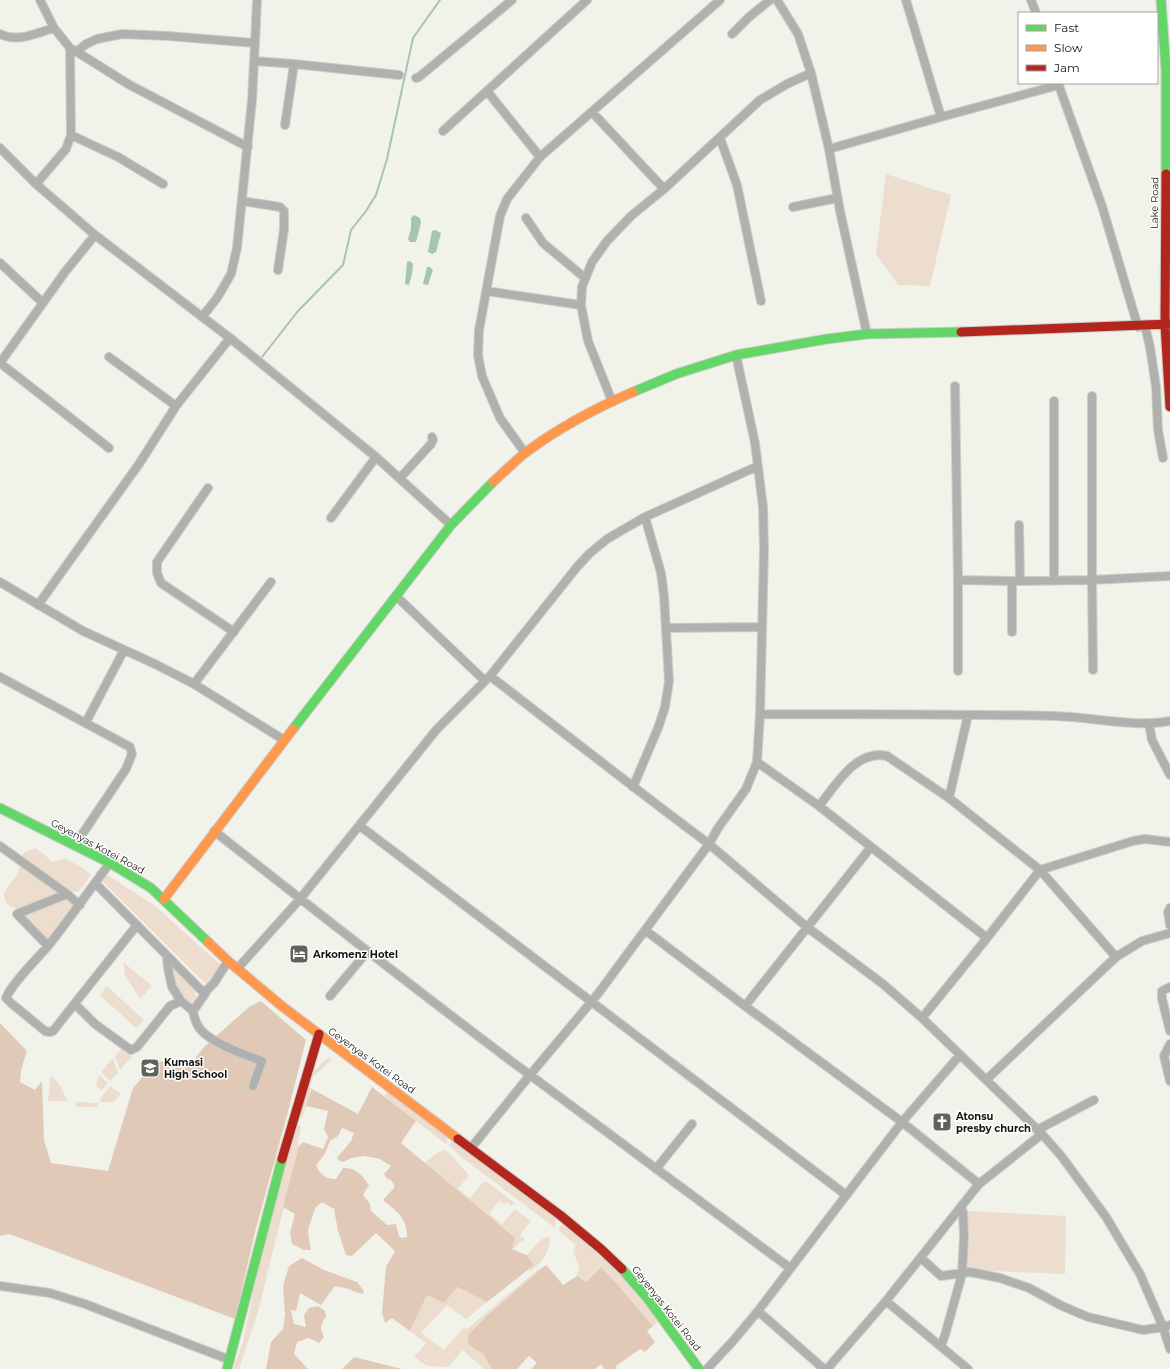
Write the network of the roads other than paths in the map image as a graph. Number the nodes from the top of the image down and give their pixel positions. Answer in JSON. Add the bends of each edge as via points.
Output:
{"nodes":[{"id":1,"x":40,"y":0,"type":"edge"},
{"id":2,"x":257,"y":0,"type":"edge"},
{"id":3,"x":512,"y":0,"type":"edge"},
{"id":4,"x":587,"y":0,"type":"edge"},
{"id":5,"x":720,"y":0,"type":"edge"},
{"id":6,"x":770,"y":0,"type":"edge"},
{"id":7,"x":777,"y":0,"type":"edge"},
{"id":8,"x":906,"y":0,"type":"edge"},
{"id":9,"x":1031,"y":0,"type":"edge"},
{"id":10,"x":1161,"y":0,"type":"edge"},
{"id":11,"x":1036,"y":12,"type":"edge"},
{"id":12,"x":54,"y":28,"type":"junction"},
{"id":13,"x":1160,"y":29,"type":"edge"},
{"id":14,"x":0,"y":34,"type":"edge"},
{"id":15,"x":732,"y":34,"type":"dead end"},
{"id":16,"x":255,"y":43,"type":"junction"},
{"id":17,"x":74,"y":50,"type":"junction"},
{"id":18,"x":254,"y":62,"type":"junction"},
{"id":19,"x":294,"y":64,"type":"junction"},
{"id":20,"x":811,"y":73,"type":"junction"},
{"id":21,"x":399,"y":75,"type":"dead end"},
{"id":22,"x":416,"y":78,"type":"dead end"},
{"id":23,"x":1059,"y":84,"type":"edge"},
{"id":24,"x":487,"y":92,"type":"junction"},
{"id":25,"x":592,"y":112,"type":"junction"},
{"id":26,"x":941,"y":117,"type":"junction"},
{"id":27,"x":285,"y":124,"type":"dead end"},
{"id":28,"x":443,"y":131,"type":"dead end"},
{"id":29,"x":72,"y":135,"type":"junction"},
{"id":30,"x":720,"y":138,"type":"junction"},
{"id":31,"x":248,"y":147,"type":"junction"},
{"id":32,"x":0,"y":148,"type":"edge"},
{"id":33,"x":829,"y":149,"type":"junction"},
{"id":34,"x":540,"y":157,"type":"junction"},
{"id":35,"x":36,"y":184,"type":"junction"},
{"id":36,"x":163,"y":184,"type":"dead end"},
{"id":37,"x":664,"y":189,"type":"junction"},
{"id":38,"x":837,"y":198,"type":"junction"},
{"id":39,"x":242,"y":201,"type":"junction"},
{"id":40,"x":793,"y":207,"type":"dead end"},
{"id":41,"x":526,"y":218,"type":"dead end"},
{"id":42,"x":95,"y":235,"type":"junction"},
{"id":43,"x":0,"y":263,"type":"edge"},
{"id":44,"x":278,"y":270,"type":"dead end"},
{"id":45,"x":585,"y":278,"type":"junction"},
{"id":46,"x":486,"y":291,"type":"junction"},
{"id":47,"x":761,"y":301,"type":"dead end"},
{"id":48,"x":43,"y":303,"type":"junction"},
{"id":49,"x":581,"y":305,"type":"junction"},
{"id":50,"x":202,"y":317,"type":"junction"},
{"id":51,"x":1167,"y":325,"type":"edge"},
{"id":52,"x":1142,"y":326,"type":"junction"},
{"id":53,"x":867,"y":334,"type":"junction"},
{"id":54,"x":230,"y":338,"type":"junction"},
{"id":55,"x":736,"y":355,"type":"junction"},
{"id":56,"x":109,"y":358,"type":"dead end"},
{"id":57,"x":955,"y":386,"type":"dead end"},
{"id":58,"x":1092,"y":396,"type":"dead end"},
{"id":59,"x":612,"y":401,"type":"junction"},
{"id":60,"x":1054,"y":401,"type":"dead end"},
{"id":61,"x":176,"y":406,"type":"junction"},
{"id":62,"x":1170,"y":407,"type":"edge"},
{"id":63,"x":432,"y":437,"type":"dead end"},
{"id":64,"x":109,"y":448,"type":"dead end"},
{"id":65,"x":526,"y":453,"type":"junction"},
{"id":66,"x":376,"y":457,"type":"junction"},
{"id":67,"x":1163,"y":458,"type":"dead end"},
{"id":68,"x":758,"y":466,"type":"junction"},
{"id":69,"x":400,"y":478,"type":"junction"},
{"id":70,"x":208,"y":488,"type":"dead end"},
{"id":71,"x":645,"y":517,"type":"junction"},
{"id":72,"x":331,"y":518,"type":"dead end"},
{"id":73,"x":451,"y":524,"type":"junction"},
{"id":74,"x":1019,"y":525,"type":"dead end"},
{"id":75,"x":1170,"y":576,"type":"edge"},
{"id":76,"x":958,"y":580,"type":"junction"},
{"id":77,"x":1054,"y":580,"type":"junction"},
{"id":78,"x":1092,"y":580,"type":"junction"},
{"id":79,"x":1016,"y":581,"type":"junction"},
{"id":80,"x":0,"y":582,"type":"edge"},
{"id":81,"x":271,"y":582,"type":"dead end"},
{"id":82,"x":396,"y":596,"type":"junction"},
{"id":83,"x":38,"y":605,"type":"junction"},
{"id":84,"x":762,"y":627,"type":"junction"},
{"id":85,"x":666,"y":628,"type":"junction"},
{"id":86,"x":234,"y":632,"type":"junction"},
{"id":87,"x":1012,"y":632,"type":"dead end"},
{"id":88,"x":124,"y":650,"type":"junction"},
{"id":89,"x":1093,"y":670,"type":"dead end"},
{"id":90,"x":958,"y":671,"type":"dead end"},
{"id":91,"x":0,"y":677,"type":"edge"},
{"id":92,"x":487,"y":679,"type":"junction"},
{"id":93,"x":194,"y":684,"type":"junction"},
{"id":94,"x":760,"y":714,"type":"junction"},
{"id":95,"x":968,"y":715,"type":"junction"},
{"id":96,"x":1170,"y":721,"type":"edge"},
{"id":97,"x":86,"y":722,"type":"junction"},
{"id":98,"x":1149,"y":724,"type":"junction"},
{"id":99,"x":284,"y":740,"type":"junction"},
{"id":100,"x":757,"y":762,"type":"junction"},
{"id":101,"x":1170,"y":775,"type":"edge"},
{"id":102,"x":633,"y":787,"type":"junction"},
{"id":103,"x":949,"y":798,"type":"junction"},
{"id":104,"x":820,"y":806,"type":"junction"},
{"id":105,"x":0,"y":808,"type":"edge"},
{"id":106,"x":360,"y":826,"type":"junction"},
{"id":107,"x":214,"y":830,"type":"junction"},
{"id":108,"x":1170,"y":842,"type":"edge"},
{"id":109,"x":709,"y":844,"type":"junction"},
{"id":110,"x":75,"y":845,"type":"junction"},
{"id":111,"x":0,"y":846,"type":"edge"},
{"id":112,"x":871,"y":847,"type":"junction"},
{"id":113,"x":110,"y":863,"type":"junction"},
{"id":114,"x":1040,"y":870,"type":"junction"},
{"id":115,"x":94,"y":883,"type":"junction"},
{"id":116,"x":67,"y":894,"type":"junction"},
{"id":117,"x":164,"y":899,"type":"junction"},
{"id":118,"x":300,"y":899,"type":"junction"},
{"id":119,"x":80,"y":905,"type":"junction"},
{"id":120,"x":1170,"y":908,"type":"edge"},
{"id":121,"x":137,"y":924,"type":"junction"},
{"id":122,"x":1170,"y":925,"type":"edge"},
{"id":123,"x":808,"y":928,"type":"junction"},
{"id":124,"x":645,"y":930,"type":"junction"},
{"id":125,"x":1170,"y":933,"type":"edge"},
{"id":126,"x":987,"y":938,"type":"junction"},
{"id":127,"x":48,"y":946,"type":"junction"},
{"id":128,"x":367,"y":952,"type":"junction"},
{"id":129,"x":168,"y":956,"type":"junction"},
{"id":130,"x":1116,"y":956,"type":"junction"},
{"id":131,"x":228,"y":961,"type":"junction"},
{"id":132,"x":237,"y":969,"type":"junction"},
{"id":133,"x":1170,"y":987,"type":"edge"},
{"id":134,"x":205,"y":994,"type":"junction"},
{"id":135,"x":330,"y":996,"type":"dead end"},
{"id":136,"x":181,"y":1001,"type":"junction"},
{"id":137,"x":592,"y":1001,"type":"junction"},
{"id":138,"x":75,"y":1004,"type":"junction"},
{"id":139,"x":745,"y":1006,"type":"junction"},
{"id":140,"x":193,"y":1011,"type":"junction"},
{"id":141,"x":922,"y":1018,"type":"junction"},
{"id":142,"x":1170,"y":1031,"type":"edge"},
{"id":143,"x":319,"y":1034,"type":"junction"},
{"id":144,"x":1170,"y":1044,"type":"edge"},
{"id":145,"x":960,"y":1055,"type":"junction"},
{"id":146,"x":530,"y":1075,"type":"junction"},
{"id":147,"x":986,"y":1080,"type":"junction"},
{"id":148,"x":1170,"y":1081,"type":"edge"},
{"id":149,"x":253,"y":1086,"type":"dead end"},
{"id":150,"x":1094,"y":1100,"type":"dead end"},
{"id":151,"x":902,"y":1122,"type":"junction"},
{"id":152,"x":692,"y":1124,"type":"dead end"},
{"id":153,"x":1040,"y":1132,"type":"junction"},
{"id":154,"x":471,"y":1148,"type":"junction"},
{"id":155,"x":656,"y":1169,"type":"junction"},
{"id":156,"x":979,"y":1184,"type":"junction"},
{"id":157,"x":846,"y":1195,"type":"junction"},
{"id":158,"x":961,"y":1207,"type":"junction"},
{"id":159,"x":921,"y":1258,"type":"junction"},
{"id":160,"x":790,"y":1268,"type":"junction"},
{"id":161,"x":962,"y":1274,"type":"junction"},
{"id":162,"x":0,"y":1286,"type":"edge"},
{"id":163,"x":886,"y":1301,"type":"junction"},
{"id":164,"x":758,"y":1312,"type":"junction"},
{"id":165,"x":1166,"y":1326,"type":"edge"},
{"id":166,"x":940,"y":1346,"type":"junction"},
{"id":167,"x":1170,"y":1349,"type":"edge"},
{"id":168,"x":229,"y":1364,"type":"edge"},
{"id":169,"x":699,"y":1369,"type":"edge"},
{"id":170,"x":707,"y":1369,"type":"edge"},
{"id":171,"x":824,"y":1369,"type":"edge"},
{"id":172,"x":827,"y":1369,"type":"edge"},
{"id":173,"x":968,"y":1369,"type":"edge"}],
"edges":[{"from":1,"to":12,"type":"street"},
{"from":2,"to":16,"type":"street"},
{"from":3,"to":22,"type":"street"},
{"from":4,"to":24,"type":"street"},
{"from":5,"to":25,"type":"street"},
{"from":6,"to":15,"type":"street","via":[[748,17]]},
{"from":7,"to":20,"type":"street","via":[[798,34]]},
{"from":8,"to":26,"type":"street"},
{"from":9,"to":11,"type":"street"},
{"from":10,"to":13,"type":"street","name":"Lake Road"},
{"from":12,"to":14,"type":"street","via":[[18,38],[8,38]]},
{"from":12,"to":17,"type":"street"},
{"from":13,"to":51,"type":"street","name":"Lake Road","via":[[1166,70]]},
{"from":16,"to":17,"type":"street","via":[[122,34],[97,39]]},
{"from":16,"to":18,"type":"street"},
{"from":17,"to":29,"type":"street"},
{"from":17,"to":31,"type":"street","via":[[128,84]]},
{"from":18,"to":19,"type":"street"},
{"from":18,"to":31,"type":"street"},
{"from":19,"to":21,"type":"street"},
{"from":19,"to":27,"type":"street"},
{"from":20,"to":30,"type":"street","via":[[760,100]]},
{"from":20,"to":33,"type":"street"},
{"from":23,"to":26,"type":"street"},
{"from":23,"to":52,"type":"street"},
{"from":24,"to":28,"type":"street"},
{"from":24,"to":34,"type":"street"},
{"from":25,"to":34,"type":"street"},
{"from":25,"to":37,"type":"street"},
{"from":26,"to":33,"type":"street"},
{"from":29,"to":35,"type":"street","via":[[66,149]]},
{"from":29,"to":36,"type":"street","via":[[118,157]]},
{"from":30,"to":37,"type":"street"},
{"from":30,"to":47,"type":"street","via":[[738,184]]},
{"from":31,"to":39,"type":"street"},
{"from":32,"to":35,"type":"street"},
{"from":33,"to":38,"type":"street"},
{"from":34,"to":46,"type":"street","via":[[502,208]]},
{"from":35,"to":42,"type":"street"},
{"from":37,"to":45,"type":"street","via":[[631,216],[607,241],[592,262]]},
{"from":38,"to":40,"type":"street"},
{"from":38,"to":53,"type":"street"},
{"from":39,"to":44,"type":"street","via":[[280,207],[284,211]]},
{"from":39,"to":50,"type":"street","via":[[237,248],[230,274],[217,298]]},
{"from":41,"to":45,"type":"street","via":[[543,243]]},
{"from":42,"to":48,"type":"street","via":[[64,272]]},
{"from":42,"to":50,"type":"street"},
{"from":43,"to":48,"type":"street"},
{"from":45,"to":49,"type":"street"},
{"from":46,"to":49,"type":"street"},
{"from":46,"to":65,"type":"street","via":[[479,330],[478,355],[482,376],[500,418]]},
{"from":48,"to":64,"type":"street","via":[[0,363]]},
{"from":49,"to":59,"type":"street","via":[[588,341]]},
{"from":50,"to":54,"type":"street"},
{"from":51,"to":52,"type":"street"},
{"from":51,"to":62,"type":"street","name":"Lake Road"},
{"from":52,"to":53,"type":"street"},
{"from":52,"to":67,"type":"street","via":[[1150,347]]},
{"from":53,"to":55,"type":"street"},
{"from":54,"to":61,"type":"street"},
{"from":54,"to":66,"type":"street"},
{"from":55,"to":59,"type":"street","via":[[676,374]]},
{"from":55,"to":68,"type":"street"},
{"from":56,"to":61,"type":"street"},
{"from":57,"to":76,"type":"street"},
{"from":58,"to":78,"type":"street"},
{"from":59,"to":65,"type":"street","via":[[572,422]]},
{"from":60,"to":77,"type":"street"},
{"from":61,"to":83,"type":"street","via":[[139,464]]},
{"from":63,"to":69,"type":"street","via":[[431,444]]},
{"from":65,"to":73,"type":"street","via":[[483,490]]},
{"from":66,"to":69,"type":"street"},
{"from":66,"to":72,"type":"street"},
{"from":68,"to":71,"type":"street"},
{"from":68,"to":84,"type":"street","via":[[763,507]]},
{"from":69,"to":73,"type":"street"},
{"from":70,"to":86,"type":"street","via":[[157,562],[157,573],[162,583]]},
{"from":71,"to":85,"type":"street","via":[[661,572]]},
{"from":71,"to":92,"type":"street","via":[[606,539],[589,554]]},
{"from":73,"to":82,"type":"street"},
{"from":74,"to":79,"type":"street"},
{"from":75,"to":78,"type":"street"},
{"from":76,"to":79,"type":"street"},
{"from":76,"to":90,"type":"street"},
{"from":77,"to":78,"type":"street"},
{"from":77,"to":79,"type":"street"},
{"from":78,"to":89,"type":"street"},
{"from":79,"to":87,"type":"street"},
{"from":80,"to":83,"type":"street"},
{"from":81,"to":86,"type":"street"},
{"from":82,"to":92,"type":"street"},
{"from":82,"to":99,"type":"street"},
{"from":83,"to":88,"type":"street","via":[[83,631]]},
{"from":84,"to":85,"type":"street"},
{"from":84,"to":94,"type":"street"},
{"from":85,"to":102,"type":"street","via":[[669,681],[665,707]]},
{"from":86,"to":93,"type":"street"},
{"from":88,"to":93,"type":"street"},
{"from":88,"to":97,"type":"street"},
{"from":91,"to":97,"type":"street"},
{"from":92,"to":102,"type":"street","via":[[553,724]]},
{"from":92,"to":106,"type":"street","via":[[437,729]]},
{"from":93,"to":99,"type":"street"},
{"from":94,"to":95,"type":"street"},
{"from":94,"to":100,"type":"street"},
{"from":95,"to":98,"type":"street","via":[[1065,717]]},
{"from":95,"to":103,"type":"street"},
{"from":96,"to":98,"type":"street"},
{"from":97,"to":110,"type":"street","via":[[130,747],[132,754],[126,769]]},
{"from":98,"to":101,"type":"street","via":[[1152,740]]},
{"from":99,"to":107,"type":"street"},
{"from":100,"to":104,"type":"street"},
{"from":100,"to":109,"type":"street","via":[[746,789]]},
{"from":102,"to":109,"type":"street"},
{"from":103,"to":104,"type":"street","via":[[887,756],[879,754],[868,756],[852,767]]},
{"from":103,"to":114,"type":"street"},
{"from":104,"to":112,"type":"street"},
{"from":105,"to":110,"type":"street","name":"Geyenyas Kotei Road"},
{"from":106,"to":118,"type":"street"},
{"from":106,"to":137,"type":"street"},
{"from":107,"to":117,"type":"street"},
{"from":107,"to":118,"type":"street"},
{"from":108,"to":114,"type":"street","via":[[1145,839],[1132,841]]},
{"from":109,"to":123,"type":"street"},
{"from":109,"to":124,"type":"street"},
{"from":110,"to":113,"type":"street","name":"Geyenyas Kotei Road"},
{"from":111,"to":116,"type":"street"},
{"from":112,"to":123,"type":"street"},
{"from":112,"to":126,"type":"street"},
{"from":113,"to":115,"type":"street"},
{"from":113,"to":117,"type":"street","name":"Geyenyas Kotei Road","via":[[137,878]]},
{"from":114,"to":126,"type":"street"},
{"from":114,"to":130,"type":"street"},
{"from":115,"to":119,"type":"street"},
{"from":115,"to":121,"type":"street"},
{"from":116,"to":119,"type":"street"},
{"from":116,"to":127,"type":"street","via":[[17,914]]},
{"from":117,"to":131,"type":"street","name":"Geyenyas Kotei Road"},
{"from":118,"to":128,"type":"street"},
{"from":118,"to":132,"type":"street"},
{"from":119,"to":127,"type":"street"},
{"from":120,"to":122,"type":"street"},
{"from":121,"to":129,"type":"street"},
{"from":121,"to":138,"type":"street"},
{"from":123,"to":139,"type":"street"},
{"from":123,"to":141,"type":"street","via":[[883,984]]},
{"from":124,"to":137,"type":"street"},
{"from":124,"to":139,"type":"street"},
{"from":125,"to":130,"type":"street","via":[[1142,941]]},
{"from":126,"to":141,"type":"street"},
{"from":127,"to":138,"type":"street","via":[[6,998],[50,1032]]},
{"from":128,"to":135,"type":"street"},
{"from":128,"to":146,"type":"street"},
{"from":129,"to":134,"type":"street"},
{"from":129,"to":136,"type":"street","via":[[172,987]]},
{"from":130,"to":147,"type":"street"},
{"from":131,"to":132,"type":"street","name":"Geyenyas Kotei Road"},
{"from":131,"to":134,"type":"street"},
{"from":132,"to":143,"type":"street","name":"Geyenyas Kotei Road"},
{"from":133,"to":142,"type":"street","via":[[1162,991]]},
{"from":134,"to":140,"type":"street"},
{"from":136,"to":138,"type":"street","via":[[170,1006],[137,1047],[131,1050],[95,1024]]},
{"from":136,"to":140,"type":"street"},
{"from":137,"to":146,"type":"street"},
{"from":137,"to":157,"type":"street"},
{"from":139,"to":151,"type":"street"},
{"from":140,"to":149,"type":"street","via":[[200,1029],[212,1038],[262,1061]]},
{"from":141,"to":145,"type":"street"},
{"from":143,"to":154,"type":"street","name":"Geyenyas Kotei Road"},
{"from":143,"to":168,"type":"street","via":[[287,1142]]},
{"from":144,"to":148,"type":"street","via":[[1164,1056]]},
{"from":145,"to":147,"type":"street"},
{"from":145,"to":151,"type":"street"},
{"from":146,"to":154,"type":"street"},
{"from":146,"to":155,"type":"street"},
{"from":147,"to":153,"type":"street"},
{"from":150,"to":153,"type":"street"},
{"from":151,"to":156,"type":"street"},
{"from":151,"to":157,"type":"street"},
{"from":152,"to":155,"type":"street"},
{"from":153,"to":156,"type":"street"},
{"from":153,"to":165,"type":"street","via":[[1062,1157],[1106,1217],[1140,1274]]},
{"from":154,"to":169,"type":"street","name":"Geyenyas Kotei Road","via":[[560,1215],[614,1260],[651,1303]]},
{"from":155,"to":160,"type":"street"},
{"from":156,"to":158,"type":"street"},
{"from":157,"to":160,"type":"street"},
{"from":158,"to":159,"type":"street"},
{"from":158,"to":161,"type":"street","via":[[964,1212]]},
{"from":159,"to":161,"type":"street","via":[[941,1276]]},
{"from":159,"to":163,"type":"street"},
{"from":160,"to":164,"type":"street"},
{"from":161,"to":165,"type":"street","via":[[970,1272],[1000,1278],[1029,1288],[1088,1317],[1143,1330]]},
{"from":161,"to":166,"type":"street"},
{"from":162,"to":168,"type":"street","via":[[50,1293],[85,1304]]},
{"from":163,"to":166,"type":"street"},
{"from":163,"to":172,"type":"street"},
{"from":164,"to":170,"type":"street"},
{"from":164,"to":171,"type":"street"},
{"from":165,"to":167,"type":"street"},
{"from":166,"to":173,"type":"street"}]}
